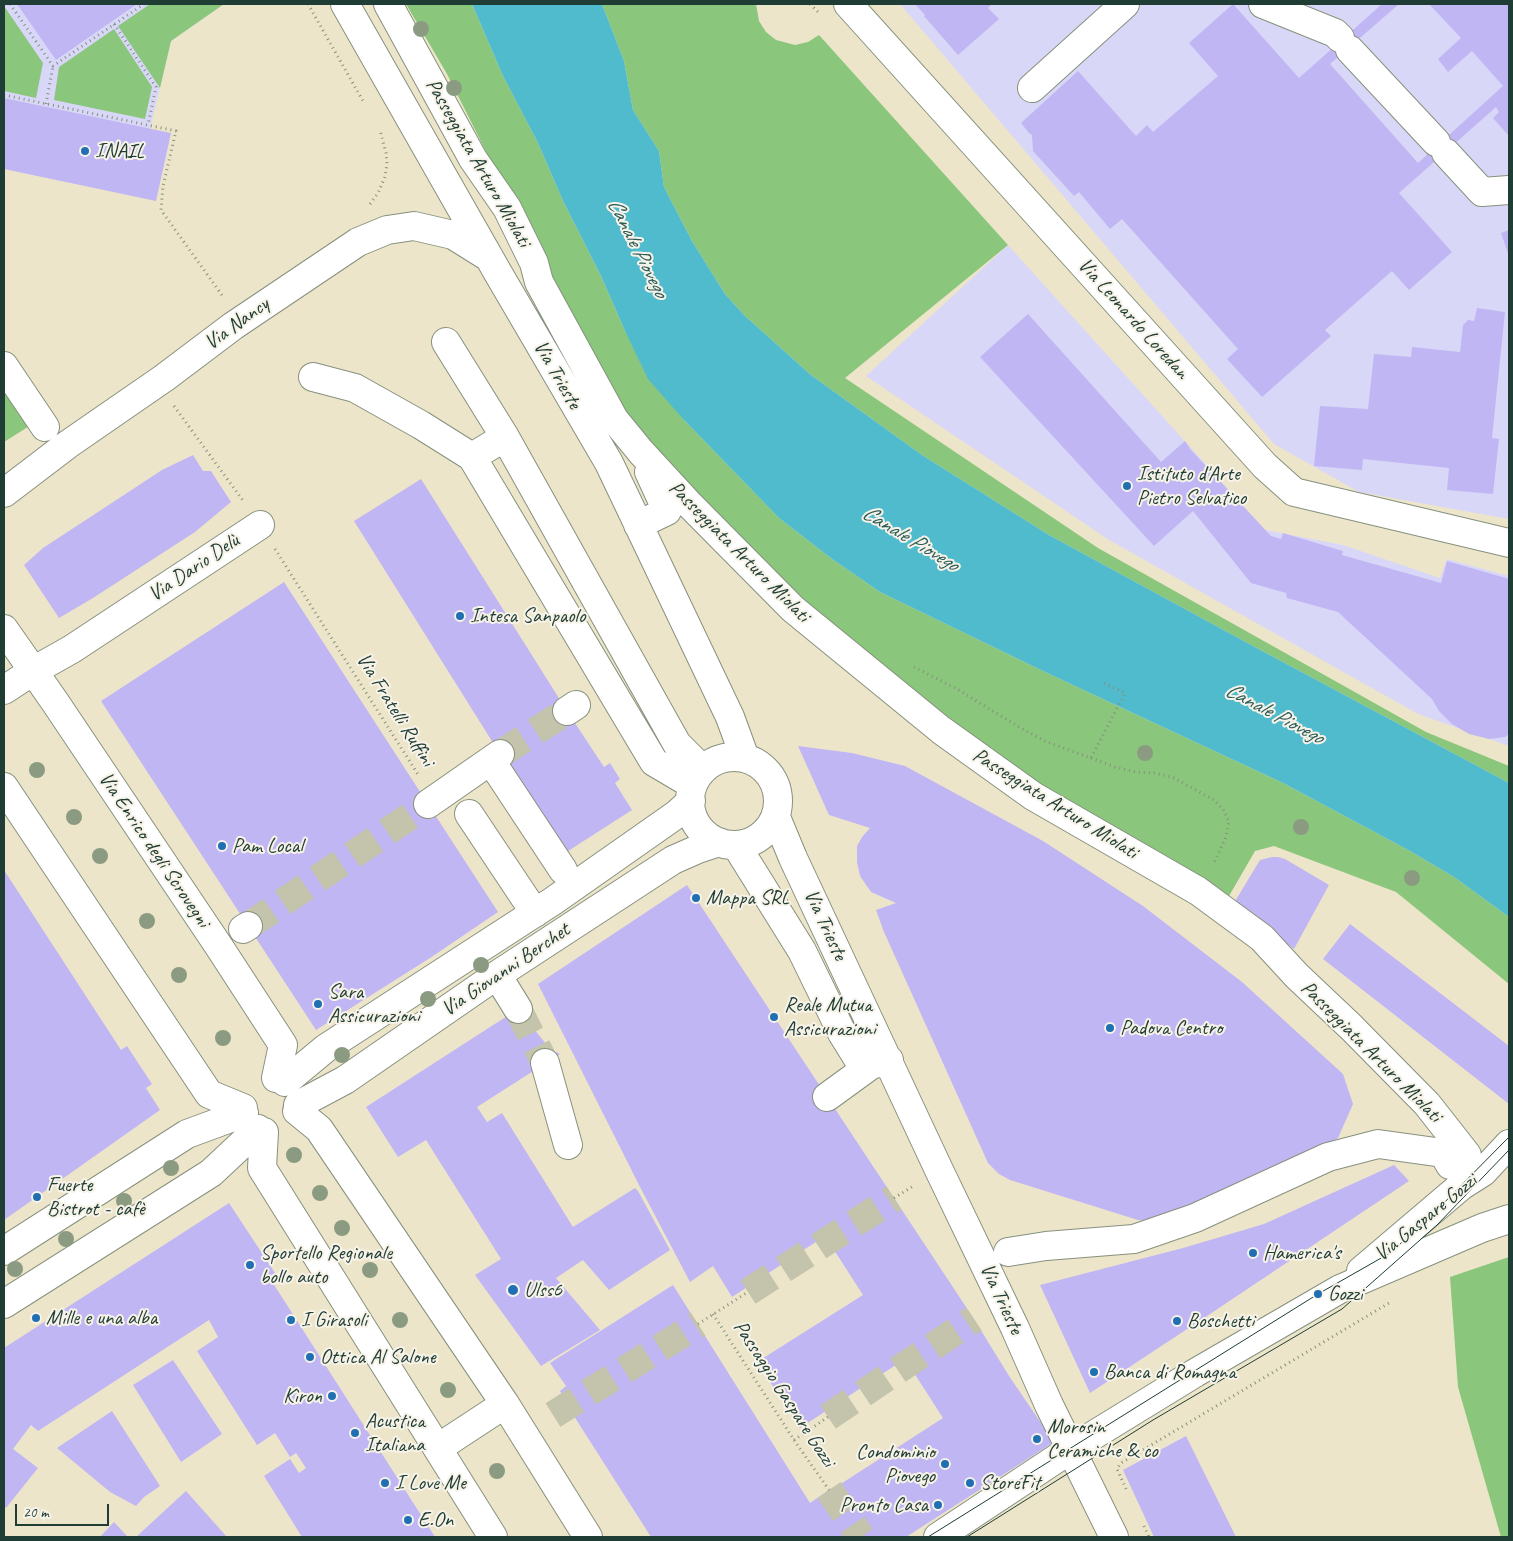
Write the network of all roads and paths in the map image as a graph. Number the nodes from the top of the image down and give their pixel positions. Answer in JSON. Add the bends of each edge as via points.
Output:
{"nodes":[{"id":1,"x":10,"y":4,"type":"edge"},
{"id":2,"x":144,"y":4,"type":"edge"},
{"id":3,"x":308,"y":4,"type":"edge"},
{"id":4,"x":345,"y":4,"type":"edge"},
{"id":5,"x":388,"y":4,"type":"edge"},
{"id":6,"x":848,"y":4,"type":"edge"},
{"id":7,"x":1125,"y":4,"type":"edge"},
{"id":8,"x":1263,"y":4,"type":"edge"},
{"id":9,"x":114,"y":24,"type":"junction"},
{"id":10,"x":53,"y":66,"type":"junction"},
{"id":11,"x":1032,"y":88,"type":"dead end"},
{"id":12,"x":4,"y":95,"type":"edge"},
{"id":13,"x":46,"y":104,"type":"junction"},
{"id":14,"x":366,"y":107,"type":"dead end"},
{"id":15,"x":376,"y":122,"type":"dead end"},
{"id":16,"x":148,"y":125,"type":"junction"},
{"id":17,"x":1509,"y":190,"type":"edge"},
{"id":18,"x":366,"y":209,"type":"dead end"},
{"id":19,"x":489,"y":258,"type":"junction"},
{"id":20,"x":250,"y":314,"type":"junction"},
{"id":21,"x":446,"y":342,"type":"dead end"},
{"id":22,"x":4,"y":366,"type":"edge"},
{"id":23,"x":313,"y":377,"type":"dead end"},
{"id":24,"x":174,"y":404,"type":"dead end"},
{"id":25,"x":45,"y":427,"type":"dead end"},
{"id":26,"x":505,"y":437,"type":"junction"},
{"id":27,"x":641,"y":452,"type":"junction"},
{"id":28,"x":472,"y":458,"type":"junction"},
{"id":29,"x":4,"y":493,"type":"edge"},
{"id":30,"x":260,"y":524,"type":"junction"},
{"id":31,"x":638,"y":525,"type":"junction"},
{"id":32,"x":1509,"y":543,"type":"edge"},
{"id":33,"x":4,"y":629,"type":"edge"},
{"id":34,"x":33,"y":671,"type":"junction"},
{"id":35,"x":871,"y":674,"type":"junction"},
{"id":36,"x":1101,"y":682,"type":"dead end"},
{"id":37,"x":4,"y":690,"type":"edge"},
{"id":38,"x":745,"y":758,"type":"junction"},
{"id":39,"x":1091,"y":758,"type":"junction"},
{"id":40,"x":696,"y":786,"type":"junction"},
{"id":41,"x":4,"y":787,"type":"edge"},
{"id":42,"x":432,"y":802,"type":"joint"},
{"id":43,"x":469,"y":814,"type":"dead end"},
{"id":44,"x":776,"y":817,"type":"junction"},
{"id":45,"x":728,"y":843,"type":"junction"},
{"id":46,"x":563,"y":870,"type":"dead end"},
{"id":47,"x":1198,"y":891,"type":"junction"},
{"id":48,"x":535,"y":913,"type":"junction"},
{"id":49,"x":497,"y":975,"type":"junction"},
{"id":50,"x":518,"y":1009,"type":"tunnel mouth"},
{"id":51,"x":545,"y":1063,"type":"tunnel mouth"},
{"id":52,"x":880,"y":1063,"type":"junction"},
{"id":53,"x":289,"y":1094,"type":"junction"},
{"id":54,"x":827,"y":1097,"type":"dead end"},
{"id":55,"x":252,"y":1120,"type":"junction"},
{"id":56,"x":1509,"y":1144,"type":"edge"},
{"id":57,"x":568,"y":1146,"type":"dead end"},
{"id":58,"x":1509,"y":1219,"type":"edge"},
{"id":59,"x":4,"y":1251,"type":"edge"},
{"id":60,"x":1008,"y":1252,"type":"dead end"},
{"id":61,"x":1340,"y":1289,"type":"junction"},
{"id":62,"x":748,"y":1292,"type":"tunnel mouth"},
{"id":63,"x":4,"y":1304,"type":"edge"},
{"id":64,"x":1384,"y":1306,"type":"dead end"},
{"id":65,"x":713,"y":1314,"type":"junction"},
{"id":66,"x":698,"y":1324,"type":"tunnel mouth"},
{"id":67,"x":505,"y":1404,"type":"junction"},
{"id":68,"x":828,"y":1417,"type":"tunnel mouth"},
{"id":69,"x":794,"y":1440,"type":"junction"},
{"id":70,"x":438,"y":1448,"type":"junction"},
{"id":71,"x":1071,"y":1449,"type":"junction"},
{"id":72,"x":829,"y":1490,"type":"tunnel mouth"},
{"id":73,"x":1129,"y":1494,"type":"dead end"},
{"id":74,"x":1141,"y":1520,"type":"dead end"},
{"id":75,"x":493,"y":1537,"type":"edge"},
{"id":76,"x":588,"y":1537,"type":"edge"},
{"id":77,"x":938,"y":1537,"type":"edge"},
{"id":78,"x":1114,"y":1537,"type":"edge"},
{"id":79,"x":1149,"y":1537,"type":"edge"}],
"edges":[{"from":1,"to":10,"type":"path"},
{"from":2,"to":9,"type":"path"},
{"from":3,"to":14,"type":"path"},
{"from":4,"to":19,"type":"street","name":"Via Trieste"},
{"from":5,"to":27,"type":"street","name":"Passeggiata Arturo Miolati","via":[[473,158],[507,208],[534,263],[539,282],[614,419]]},
{"from":6,"to":32,"type":"street","name":"Via Leonardo Loredan","via":[[1264,466],[1294,492]]},
{"from":7,"to":11,"type":"street"},
{"from":8,"to":17,"type":"street","via":[[1334,33],[1482,192]]},
{"from":9,"to":10,"type":"path"},
{"from":9,"to":16,"type":"path","via":[[156,87]]},
{"from":10,"to":13,"type":"path"},
{"from":12,"to":13,"type":"path"},
{"from":13,"to":16,"type":"path"},
{"from":15,"to":18,"type":"path","via":[[386,153],[385,177]]},
{"from":16,"to":20,"type":"path","via":[[176,131],[163,186],[161,210],[228,304]]},
{"from":19,"to":20,"type":"street","name":"Via Nancy","via":[[453,235],[414,226],[387,230],[358,242]]},
{"from":19,"to":31,"type":"street","name":"Via Trieste","via":[[609,463]]},
{"from":20,"to":29,"type":"street","name":"Via Nancy"},
{"from":21,"to":26,"type":"street","name":"Via Trieste"},
{"from":22,"to":25,"type":"street"},
{"from":23,"to":28,"type":"street","via":[[355,388]]},
{"from":24,"to":30,"type":"path","name":"Via Dario Delù"},
{"from":26,"to":28,"type":"street"},
{"from":26,"to":40,"type":"street","name":"Via Trieste","via":[[677,744]]},
{"from":27,"to":31,"type":"street","name":"Passeggiata Arturo Miolati","via":[[667,511]]},
{"from":27,"to":35,"type":"street","name":"Passeggiata Arturo Miolati","via":[[786,603]]},
{"from":28,"to":40,"type":"street","via":[[654,762]]},
{"from":30,"to":34,"type":"street","name":"Via Dario Delù","via":[[72,649]]},
{"from":30,"to":42,"type":"path","name":"Via Fratelli Ruffini"},
{"from":31,"to":38,"type":"street","name":"Via Trieste","via":[[730,717]]},
{"from":33,"to":34,"type":"street","name":"Via Enrico degli Scrovegni"},
{"from":34,"to":37,"type":"street","name":"Via Dario Delù"},
{"from":34,"to":53,"type":"street","name":"Via Enrico degli Scrovegni","via":[[283,1045]]},
{"from":35,"to":39,"type":"path","via":[[893,666],[914,667],[1047,742]]},
{"from":35,"to":47,"type":"street","name":"Passeggiata Arturo Miolati","via":[[941,730],[1033,796]]},
{"from":36,"to":39,"type":"path","via":[[1125,693]]},
{"from":38,"to":40,"type":"street","via":[[734,757],[712,763]]},
{"from":38,"to":44,"type":"street","name":"Via Trieste","via":[[766,770],[773,780],[778,804]]},
{"from":39,"to":47,"type":"path","via":[[1115,767],[1172,778],[1214,800],[1223,809],[1229,821],[1226,837]]},
{"from":40,"to":45,"type":"street","name":"Via Trieste","via":[[692,810],[698,826],[704,833]]},
{"from":40,"to":48,"type":"street","name":"Via Giovanni Berchet","via":[[677,814]]},
{"from":41,"to":55,"type":"street","via":[[209,1094]]},
{"from":42,"to":46,"type":"street","via":[[496,758]]},
{"from":43,"to":48,"type":"street"},
{"from":44,"to":45,"type":"street","via":[[756,839],[746,843]]},
{"from":44,"to":52,"type":"street","name":"Via Trieste"},
{"from":45,"to":49,"type":"street","name":"Via Giovanni Berchet","via":[[698,849],[674,860]]},
{"from":45,"to":52,"type":"street","name":"Via Trieste","via":[[802,951],[842,1033],[860,1062]]},
{"from":47,"to":60,"type":"street","name":"Passeggiata Arturo Miolati","via":[[1262,938],[1427,1104],[1458,1160],[1443,1153],[1378,1144],[1328,1156],[1195,1218],[1134,1240]]},
{"from":48,"to":53,"type":"street","name":"Via Giovanni Berchet","via":[[326,1048]]},
{"from":49,"to":50,"type":"street"},
{"from":49,"to":53,"type":"street","name":"Via Giovanni Berchet","via":[[346,1080]]},
{"from":51,"to":57,"type":"street"},
{"from":52,"to":54,"type":"street"},
{"from":52,"to":71,"type":"street","name":"Via Trieste"},
{"from":53,"to":55,"type":"street","name":"Via Enrico degli Scrovegni","via":[[294,1119],[288,1126],[272,1132]]},
{"from":53,"to":55,"type":"street","via":[[265,1078],[256,1082],[248,1088],[244,1098]]},
{"from":53,"to":67,"type":"street","via":[[320,1129]]},
{"from":55,"to":59,"type":"street","via":[[187,1134]]},
{"from":55,"to":63,"type":"street","via":[[211,1173]]},
{"from":55,"to":70,"type":"street","via":[[262,1168]]},
{"from":56,"to":61,"type":"street","name":"Via Gaspare Gozzi","via":[[1483,1172],[1461,1186]]},
{"from":58,"to":61,"type":"street","name":"Via Gaspare Gozzi"},
{"from":61,"to":71,"type":"street","name":"Via Gaspare Gozzi"},
{"from":62,"to":65,"type":"path"},
{"from":64,"to":73,"type":"path","via":[[1121,1463],[1117,1468]]},
{"from":65,"to":66,"type":"path"},
{"from":65,"to":69,"type":"path","name":"Passaggio Gaspare Gozzi"},
{"from":67,"to":70,"type":"street"},
{"from":67,"to":76,"type":"street"},
{"from":68,"to":69,"type":"path"},
{"from":69,"to":72,"type":"path","name":"Passaggio Gaspare Gozzi"},
{"from":70,"to":75,"type":"street"},
{"from":71,"to":77,"type":"street","name":"Via Gaspare Gozzi"},
{"from":71,"to":78,"type":"street","name":"Via Trieste"},
{"from":74,"to":79,"type":"path"}]}
